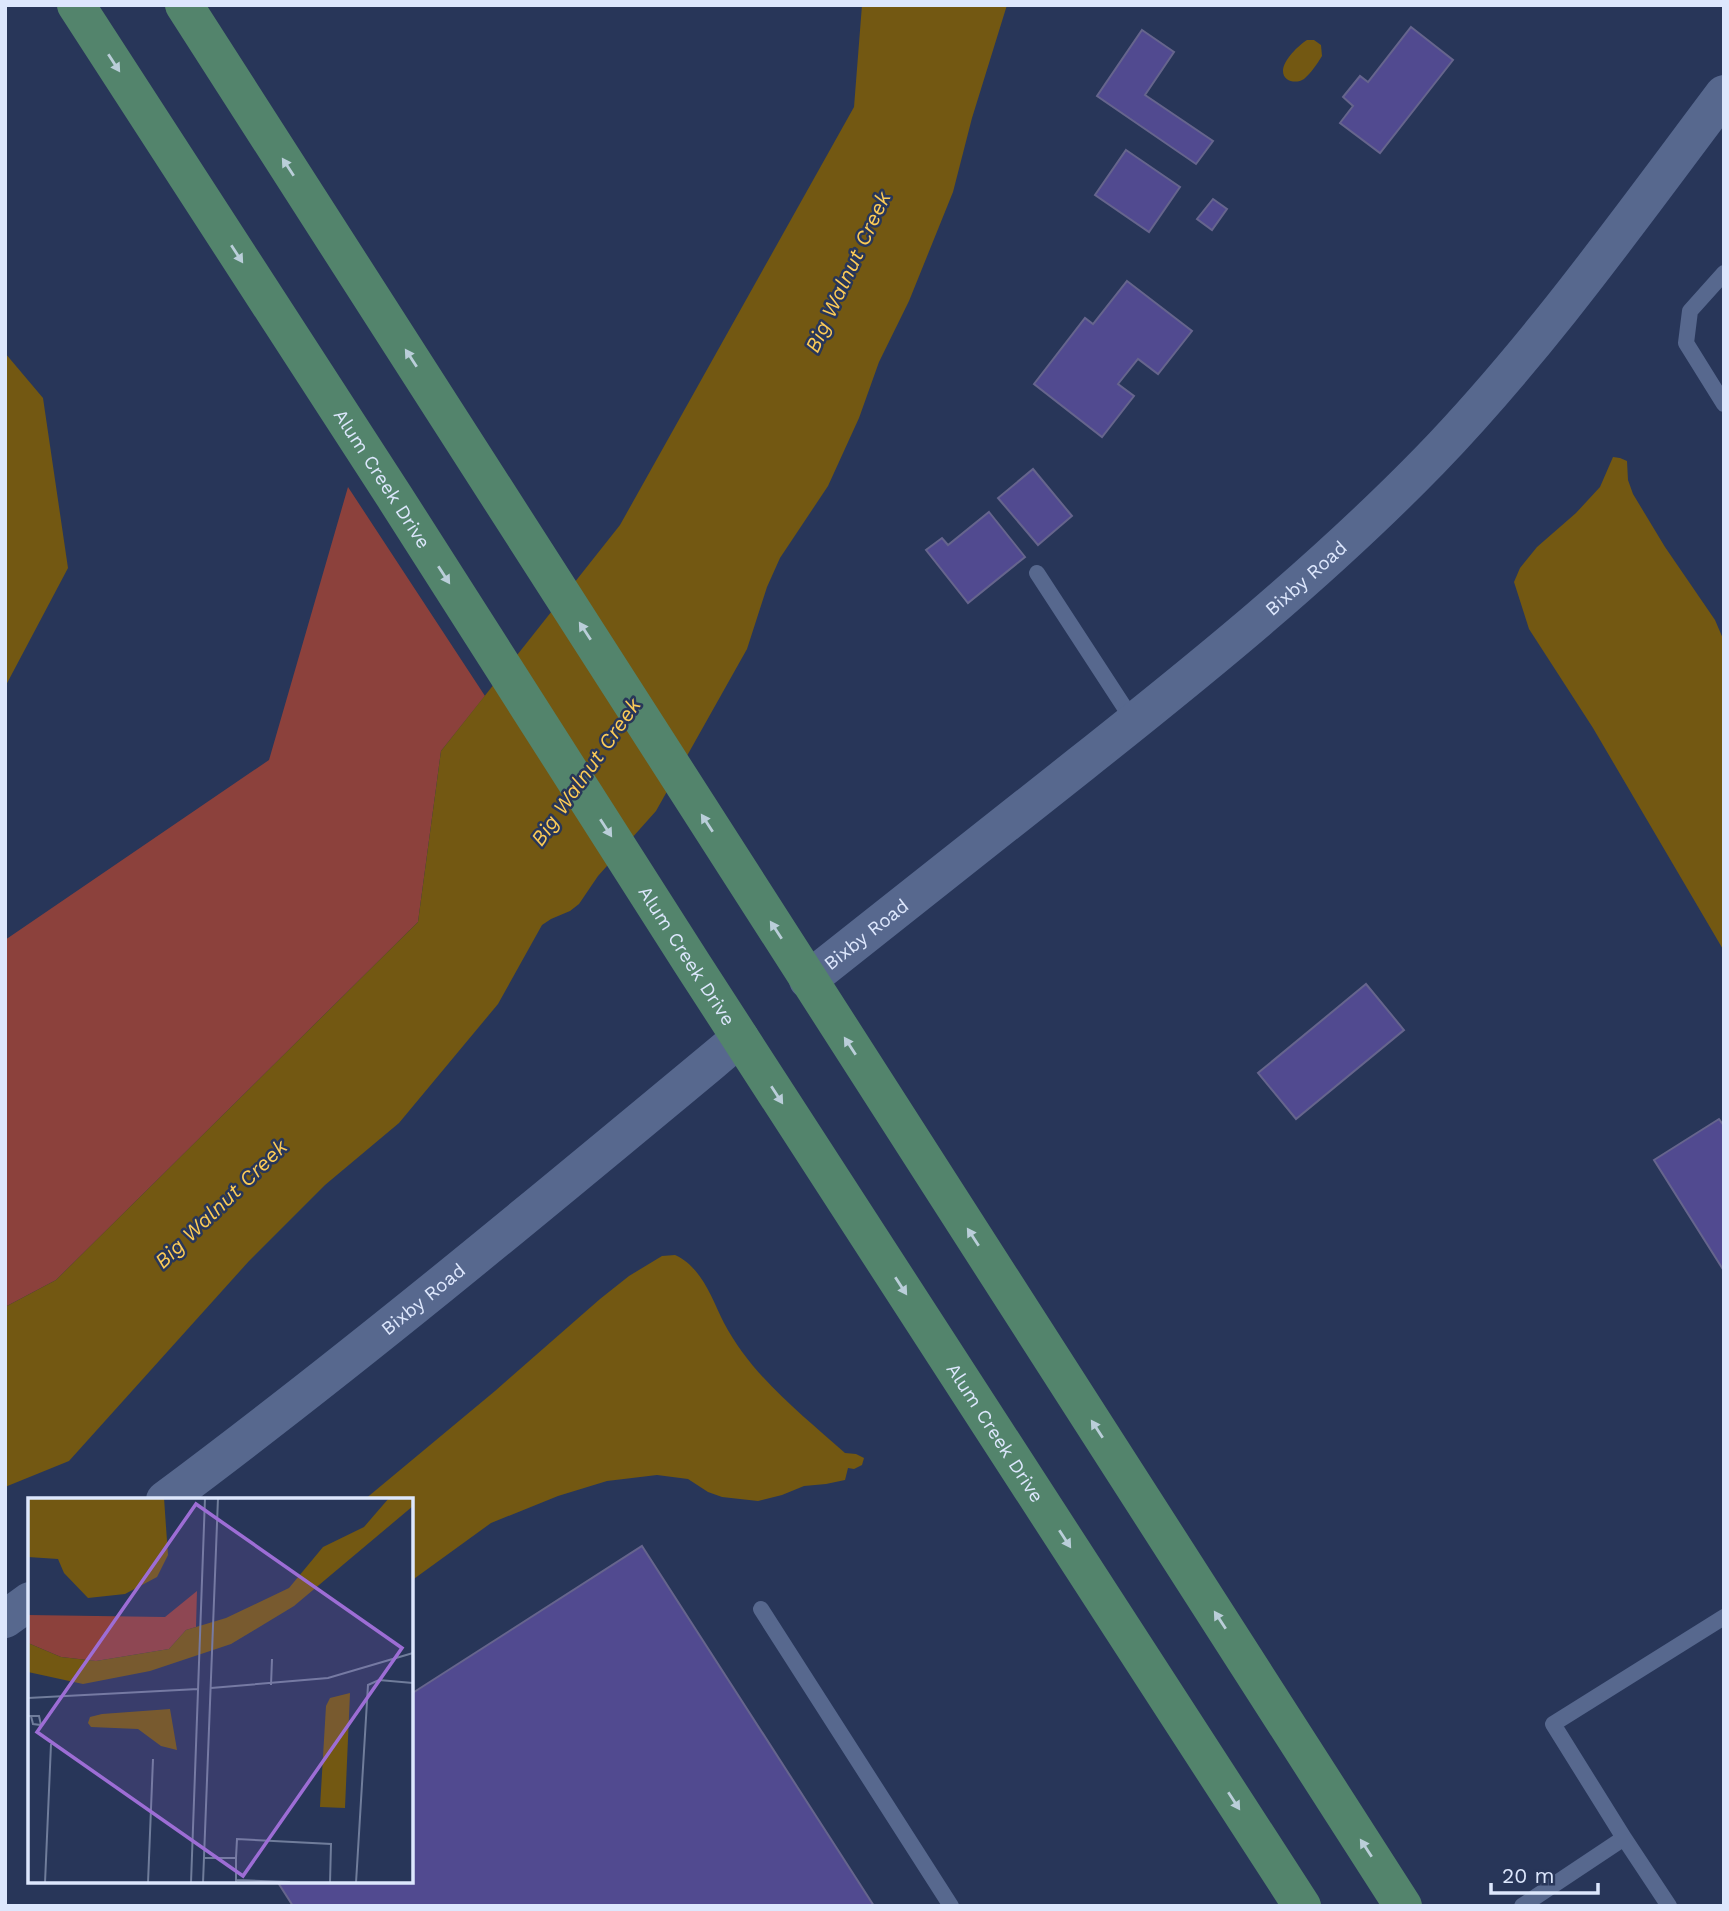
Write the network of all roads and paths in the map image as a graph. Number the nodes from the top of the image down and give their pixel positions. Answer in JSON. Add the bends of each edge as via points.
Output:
{"nodes":[{"id":1,"x":76,"y":5,"type":"edge"},
{"id":2,"x":184,"y":5,"type":"edge"},
{"id":3,"x":1724,"y":93,"type":"edge"},
{"id":4,"x":1724,"y":273,"type":"edge"},
{"id":5,"x":1724,"y":404,"type":"edge"},
{"id":6,"x":1037,"y":573,"type":"dead end"},
{"id":7,"x":1134,"y":722,"type":"junction"},
{"id":8,"x":808,"y":980,"type":"junction"},
{"id":9,"x":740,"y":1038,"type":"junction"},
{"id":10,"x":168,"y":1498,"type":"edge"},
{"id":11,"x":28,"y":1602,"type":"edge"},
{"id":12,"x":761,"y":1609,"type":"dead end"},
{"id":13,"x":1724,"y":1617,"type":"edge"},
{"id":14,"x":5,"y":1619,"type":"edge"},
{"id":15,"x":1623,"y":1838,"type":"junction"},
{"id":16,"x":951,"y":1906,"type":"edge"},
{"id":17,"x":1303,"y":1906,"type":"edge"},
{"id":18,"x":1403,"y":1906,"type":"edge"},
{"id":19,"x":1522,"y":1906,"type":"edge"},
{"id":20,"x":1668,"y":1906,"type":"edge"}],
"edges":[{"from":1,"to":9,"type":"main road","name":"Alum Creek Drive","one_way":true},
{"from":8,"to":2,"type":"main road","one_way":true},
{"from":3,"to":7,"type":"street","name":"Bixby Road","via":[[1568,302],[1430,461],[1318,568]]},
{"from":4,"to":5,"type":"lane","via":[[1690,311],[1686,343]]},
{"from":6,"to":7,"type":"lane"},
{"from":7,"to":8,"type":"street","name":"Bixby Road"},
{"from":18,"to":8,"type":"main road","one_way":true},
{"from":9,"to":10,"type":"street","name":"Bixby Road","via":[[410,1309]]},
{"from":9,"to":17,"type":"main road","name":"Alum Creek Drive","one_way":true},
{"from":11,"to":14,"type":"street"},
{"from":12,"to":16,"type":"lane"},
{"from":13,"to":15,"type":"lane","via":[[1552,1724]]},
{"from":15,"to":19,"type":"lane"},
{"from":15,"to":20,"type":"lane"}]}
